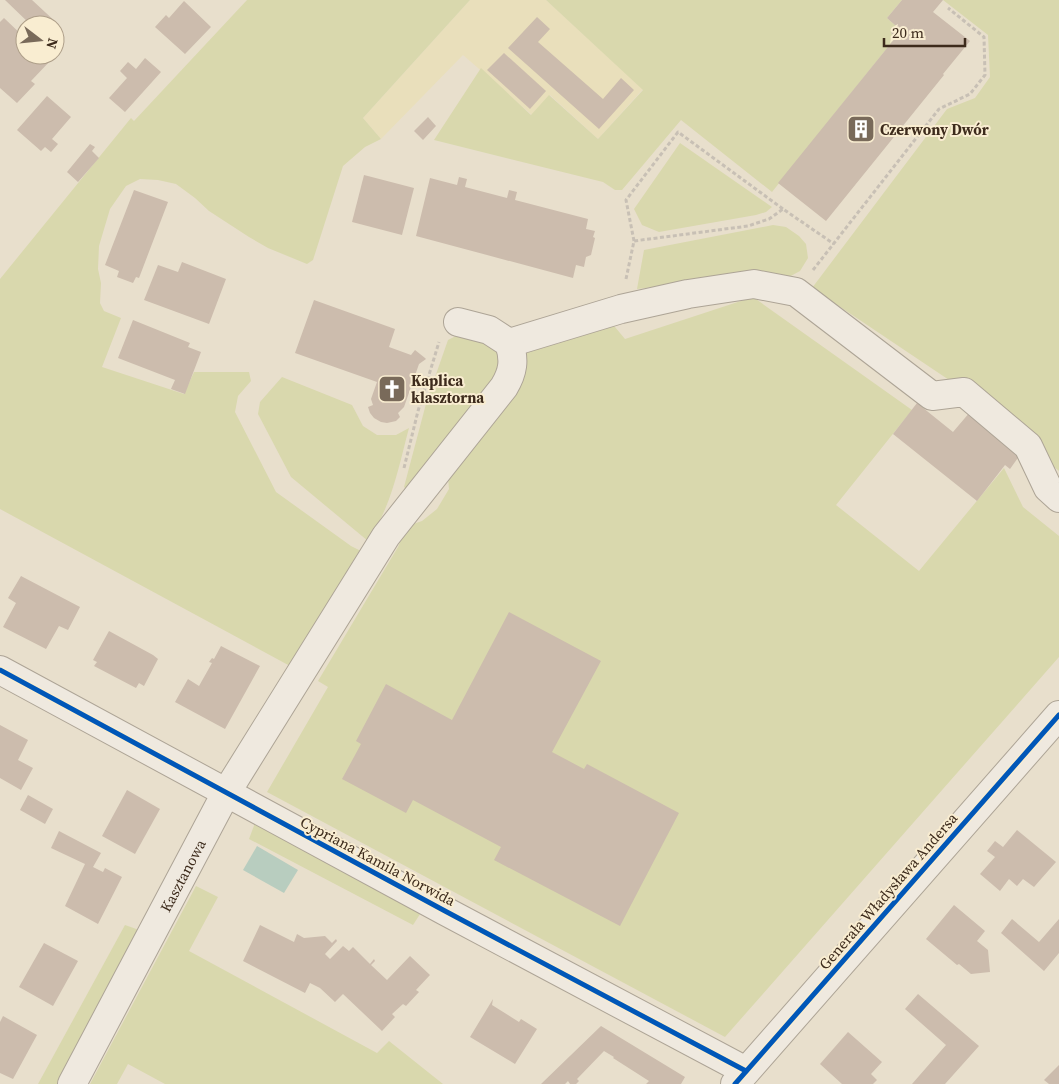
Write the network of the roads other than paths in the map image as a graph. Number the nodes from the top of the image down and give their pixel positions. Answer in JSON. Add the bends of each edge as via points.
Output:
{"nodes":[{"id":1,"x":458,"y":322,"type":"road end"},
{"id":2,"x":509,"y":343,"type":"junction"},
{"id":3,"x":1059,"y":498,"type":"edge"},
{"id":4,"x":0,"y":670,"type":"edge"},
{"id":5,"x":1059,"y":715,"type":"edge"},
{"id":6,"x":226,"y":793,"type":"junction"},
{"id":7,"x":741,"y":1078,"type":"edge"},
{"id":8,"x":72,"y":1084,"type":"edge"}],
"edges":[{"from":1,"to":2,"type":"street","via":[[489,330]]},
{"from":2,"to":3,"type":"street","via":[[620,309],[688,294],[754,284],[796,292],[932,396],[964,392],[1028,446],[1048,488]]},
{"from":2,"to":6,"type":"street","name":"Kasztanowa","via":[[513,362],[511,375],[504,387],[386,536]]},
{"from":4,"to":6,"type":"street","name":"Cypriana Kamila Norwida"},
{"from":5,"to":7,"type":"street","name":"Generała Władysława Andersa"},
{"from":6,"to":7,"type":"street","name":"Cypriana Kamila Norwida"},
{"from":6,"to":8,"type":"street","name":"Kasztanowa"}]}
